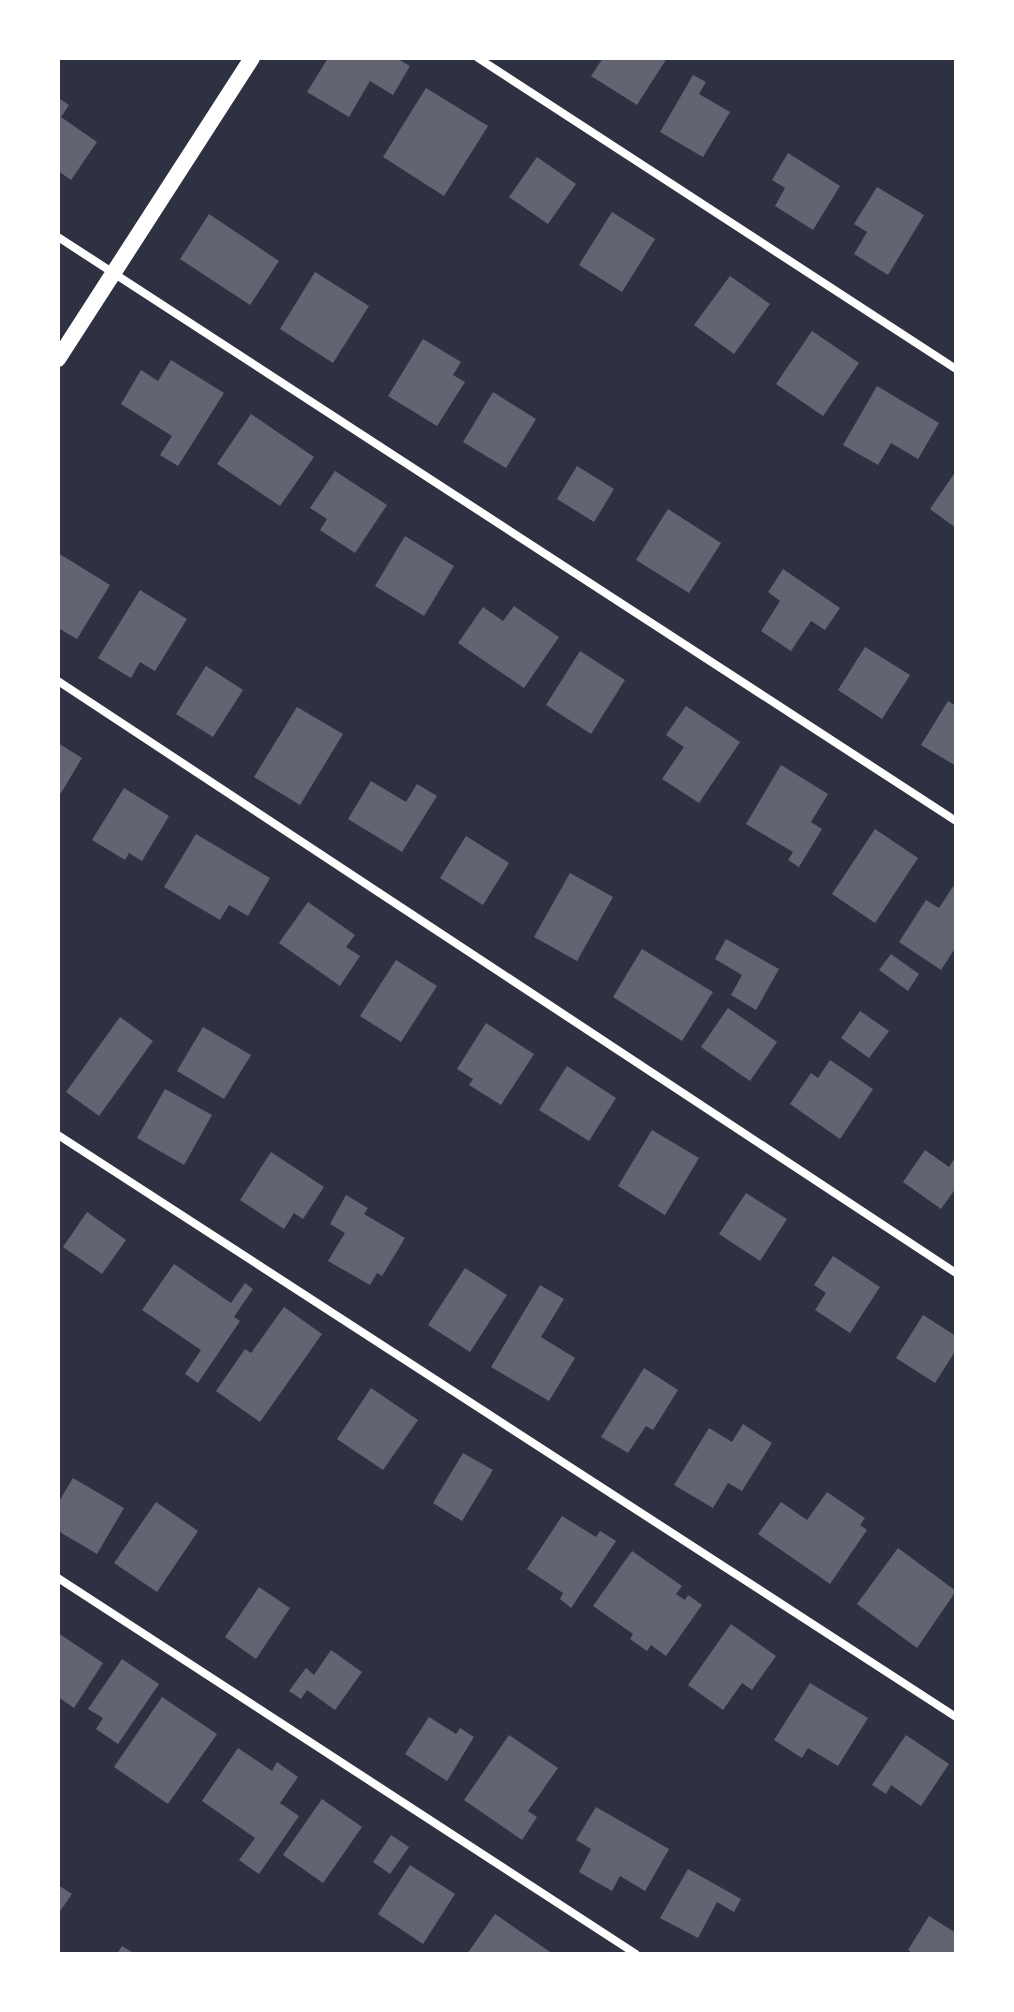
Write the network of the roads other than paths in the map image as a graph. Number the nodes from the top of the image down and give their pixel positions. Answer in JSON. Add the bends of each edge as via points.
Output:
{"nodes":[{"id":1,"x":252,"y":58,"type":"edge"},
{"id":2,"x":478,"y":58,"type":"edge"},
{"id":3,"x":58,"y":237,"type":"edge"},
{"id":4,"x":113,"y":273,"type":"junction"},
{"id":5,"x":58,"y":359,"type":"edge"},
{"id":6,"x":956,"y":369,"type":"edge"},
{"id":7,"x":58,"y":681,"type":"edge"},
{"id":8,"x":956,"y":821,"type":"edge"},
{"id":9,"x":58,"y":1135,"type":"edge"},
{"id":10,"x":956,"y":1273,"type":"edge"},
{"id":11,"x":58,"y":1578,"type":"edge"},
{"id":12,"x":956,"y":1717,"type":"edge"},
{"id":13,"x":636,"y":1954,"type":"edge"}],
"edges":[{"from":1,"to":4,"type":"main road"},
{"from":2,"to":6,"type":"street"},
{"from":3,"to":4,"type":"street"},
{"from":4,"to":5,"type":"main road"},
{"from":4,"to":8,"type":"street"},
{"from":7,"to":10,"type":"street"},
{"from":9,"to":12,"type":"street"},
{"from":11,"to":13,"type":"street"}]}
